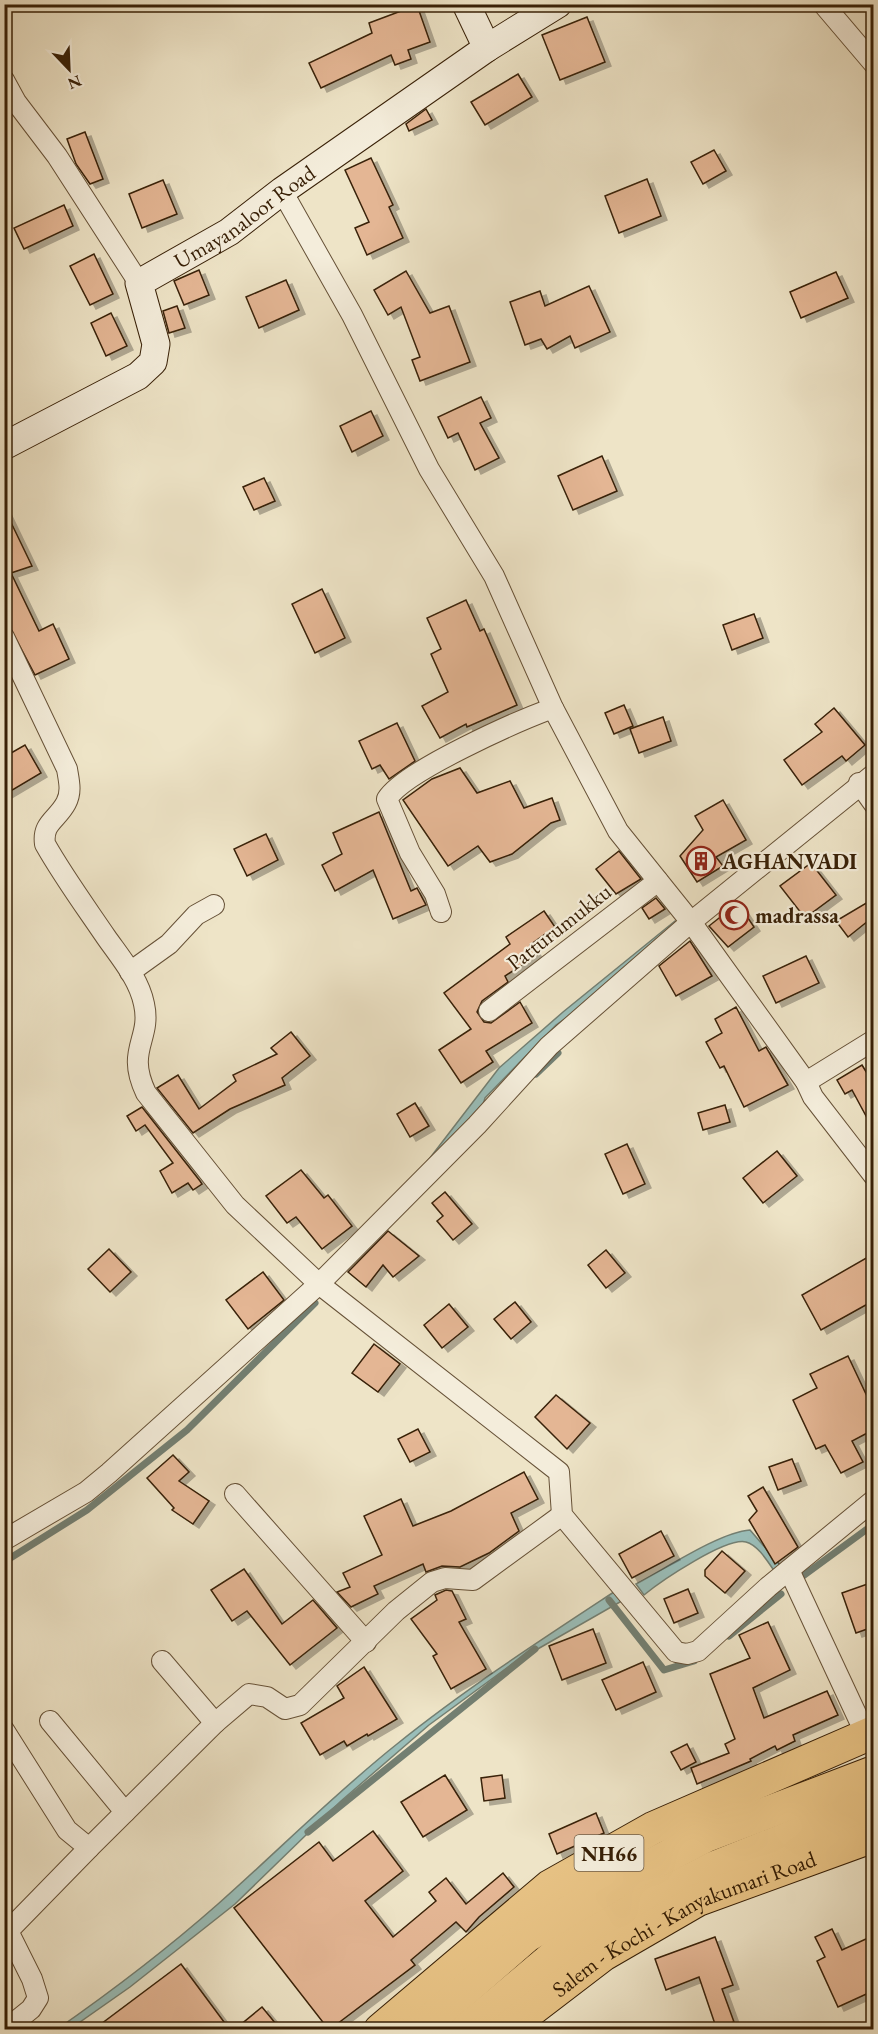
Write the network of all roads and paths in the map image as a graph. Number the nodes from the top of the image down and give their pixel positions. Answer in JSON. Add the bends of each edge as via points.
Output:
{"nodes":[{"id":1,"x":466,"y":4,"type":"edge"},
{"id":2,"x":558,"y":4,"type":"edge"},
{"id":3,"x":824,"y":4,"type":"edge"},
{"id":4,"x":487,"y":48,"type":"junction"},
{"id":5,"x":873,"y":64,"type":"edge"},
{"id":6,"x":4,"y":80,"type":"edge"},
{"id":7,"x":282,"y":191,"type":"junction"},
{"id":8,"x":139,"y":283,"type":"junction"},
{"id":9,"x":4,"y":446,"type":"edge"},
{"id":10,"x":4,"y":637,"type":"edge"},
{"id":11,"x":553,"y":708,"type":"junction"},
{"id":12,"x":866,"y":778,"type":"edge"},
{"id":13,"x":873,"y":804,"type":"edge"},
{"id":14,"x":658,"y":881,"type":"junction"},
{"id":15,"x":214,"y":905,"type":"dead end"},
{"id":16,"x":441,"y":912,"type":"dead end"},
{"id":17,"x":691,"y":922,"type":"junction"},
{"id":18,"x":130,"y":972,"type":"junction"},
{"id":19,"x":489,"y":1011,"type":"dead end"},
{"id":20,"x":873,"y":1040,"type":"edge"},
{"id":21,"x":806,"y":1082,"type":"junction"},
{"id":22,"x":873,"y":1176,"type":"edge"},
{"id":23,"x":319,"y":1284,"type":"junction"},
{"id":24,"x":235,"y":1494,"type":"dead end"},
{"id":25,"x":873,"y":1500,"type":"edge"},
{"id":26,"x":562,"y":1515,"type":"junction"},
{"id":27,"x":4,"y":1540,"type":"edge"},
{"id":28,"x":789,"y":1570,"type":"junction"},
{"id":29,"x":366,"y":1642,"type":"junction"},
{"id":30,"x":162,"y":1661,"type":"dead end"},
{"id":31,"x":50,"y":1721,"type":"dead end"},
{"id":32,"x":215,"y":1723,"type":"junction"},
{"id":33,"x":4,"y":1730,"type":"edge"},
{"id":34,"x":870,"y":1733,"type":"edge"},
{"id":35,"x":873,"y":1772,"type":"edge"},
{"id":36,"x":873,"y":1804,"type":"edge"},
{"id":37,"x":125,"y":1812,"type":"junction"},
{"id":38,"x":873,"y":1836,"type":"edge"},
{"id":39,"x":89,"y":1848,"type":"junction"},
{"id":40,"x":5,"y":2030,"type":"edge"},
{"id":41,"x":380,"y":2030,"type":"edge"},
{"id":42,"x":419,"y":2030,"type":"edge"},
{"id":43,"x":466,"y":2030,"type":"edge"},
{"id":44,"x":505,"y":2030,"type":"edge"}],
"edges":[{"from":1,"to":4,"type":"main road"},
{"from":2,"to":4,"type":"main road","name":"Umayanaloor Road"},
{"from":3,"to":5,"type":"street"},
{"from":4,"to":7,"type":"main road","name":"Umayanaloor Road"},
{"from":6,"to":8,"type":"street"},
{"from":7,"to":8,"type":"main road","name":"Umayanaloor Road","via":[[230,232]]},
{"from":7,"to":11,"type":"street","via":[[352,315],[429,470],[494,576]]},
{"from":8,"to":9,"type":"main road","via":[[156,344],[153,362],[138,376]]},
{"from":10,"to":18,"type":"street","via":[[67,769],[70,790],[66,804],[48,823],[43,833],[45,844]]},
{"from":11,"to":14,"type":"street","via":[[618,831]]},
{"from":11,"to":16,"type":"street","via":[[492,733],[412,777],[392,790],[387,799]]},
{"from":12,"to":13,"type":"street"},
{"from":12,"to":17,"type":"street"},
{"from":14,"to":17,"type":"street"},
{"from":14,"to":19,"type":"street","name":"Patturumukku"},
{"from":15,"to":18,"type":"street","via":[[196,915],[168,944]]},
{"from":17,"to":21,"type":"street"},
{"from":17,"to":23,"type":"street","via":[[549,1046],[477,1125]]},
{"from":18,"to":23,"type":"street","via":[[144,1003],[146,1021],[136,1061],[146,1093],[235,1205]]},
{"from":20,"to":21,"type":"street"},
{"from":21,"to":22,"type":"street","via":[[813,1097]]},
{"from":23,"to":26,"type":"street","via":[[559,1472]]},
{"from":23,"to":27,"type":"street","via":[[87,1492]]},
{"from":24,"to":29,"type":"street"},
{"from":25,"to":28,"type":"street"},
{"from":26,"to":28,"type":"street","via":[[676,1652],[698,1651]]},
{"from":26,"to":29,"type":"street","via":[[472,1580],[445,1578],[432,1582]]},
{"from":28,"to":34,"type":"street"},
{"from":29,"to":32,"type":"street","via":[[300,1705],[285,1709],[267,1697],[249,1694]]},
{"from":30,"to":32,"type":"street"},
{"from":31,"to":37,"type":"street"},
{"from":32,"to":37,"type":"street"},
{"from":33,"to":39,"type":"street","via":[[66,1830]]},
{"from":34,"to":41,"type":"highway","number":"NH66","via":[[652,1828],[550,1886]]},
{"from":35,"to":42,"type":"highway","via":[[706,1836],[615,1884],[526,1936]]},
{"from":36,"to":43,"type":"highway","via":[[715,1867],[634,1909],[554,1956]]},
{"from":37,"to":39,"type":"street"},
{"from":38,"to":44,"type":"highway","name":"Salem - Kochi - Kanyakumari Road","via":[[698,1900],[603,1955]]},
{"from":39,"to":40,"type":"street","via":[[8,1931],[38,1998],[31,2009]]}]}
